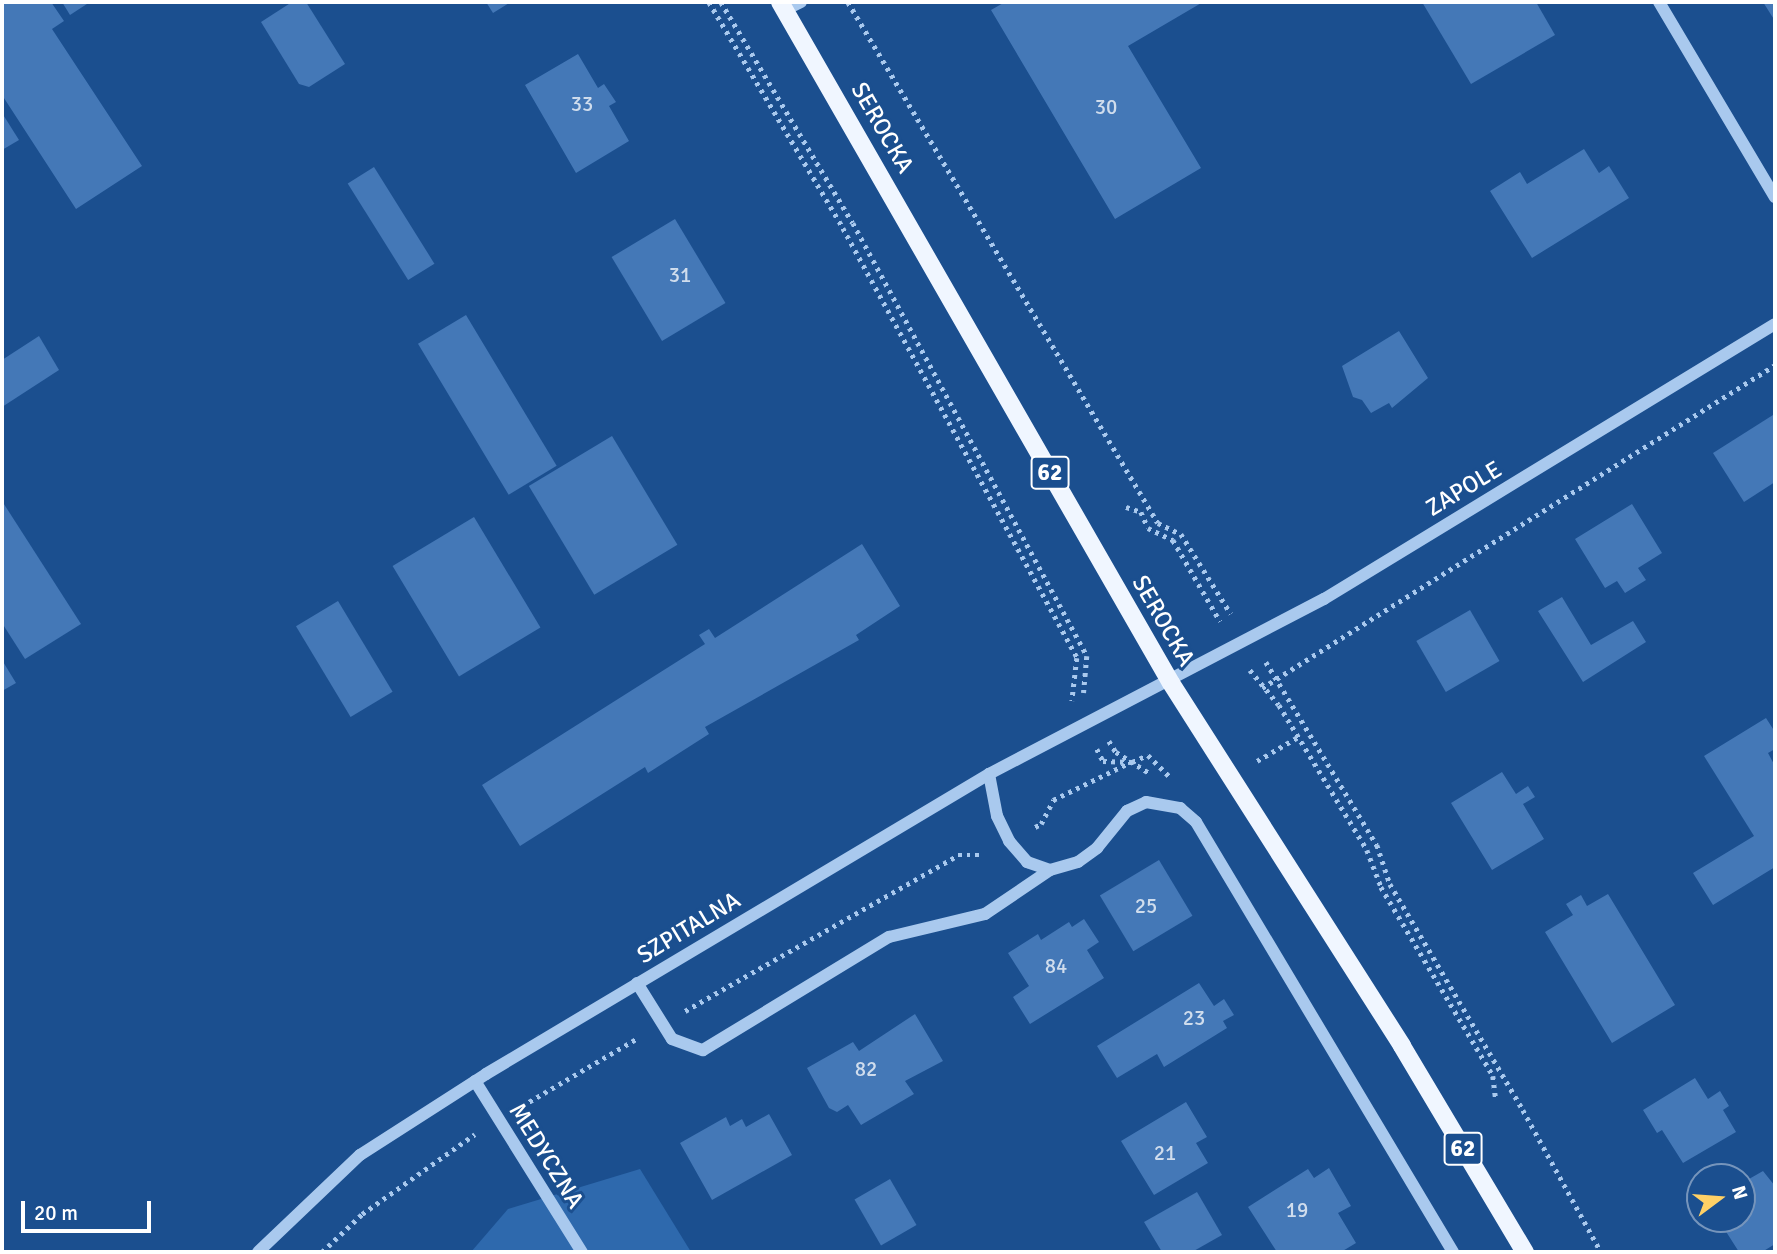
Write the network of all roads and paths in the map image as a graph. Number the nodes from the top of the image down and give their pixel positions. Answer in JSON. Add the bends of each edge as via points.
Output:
{"nodes":[{"id":1,"x":709,"y":2,"type":"edge"},
{"id":2,"x":722,"y":2,"type":"edge"},
{"id":3,"x":1659,"y":2,"type":"edge"},
{"id":4,"x":789,"y":5,"type":"edge"},
{"id":5,"x":1775,"y":197,"type":"edge"},
{"id":6,"x":1775,"y":324,"type":"edge"},
{"id":7,"x":1775,"y":365,"type":"edge"},
{"id":8,"x":1126,"y":507,"type":"dead end"},
{"id":9,"x":1236,"y":647,"type":"junction"},
{"id":10,"x":1171,"y":683,"type":"junction"},
{"id":11,"x":1262,"y":688,"type":"junction"},
{"id":12,"x":1098,"y":719,"type":"junction"},
{"id":13,"x":1085,"y":726,"type":"junction"},
{"id":14,"x":1132,"y":762,"type":"junction"},
{"id":15,"x":989,"y":774,"type":"junction"},
{"id":16,"x":1163,"y":803,"type":"junction"},
{"id":17,"x":1009,"y":841,"type":"junction"},
{"id":18,"x":1050,"y":870,"type":"junction"},
{"id":19,"x":638,"y":984,"type":"junction"},
{"id":20,"x":662,"y":1024,"type":"junction"},
{"id":21,"x":475,"y":1081,"type":"junction"},
{"id":22,"x":1496,"y":1101,"type":"dead end"},
{"id":23,"x":499,"y":1119,"type":"junction"},
{"id":24,"x":258,"y":1252,"type":"edge"},
{"id":25,"x":322,"y":1252,"type":"edge"},
{"id":26,"x":582,"y":1252,"type":"edge"},
{"id":27,"x":1453,"y":1252,"type":"edge"},
{"id":28,"x":1525,"y":1252,"type":"edge"}],
"edges":[{"from":1,"to":13,"type":"path","via":[[843,228],[1077,658],[1070,696]]},
{"from":2,"to":12,"type":"path","via":[[853,223],[1087,656],[1082,688]]},
{"from":3,"to":5,"type":"street"},
{"from":4,"to":10,"type":"main road","name":"SEROCKA","number":"62"},
{"from":6,"to":9,"type":"street","name":"ZAPOLE","via":[[1324,599]]},
{"from":7,"to":11,"type":"path"},
{"from":8,"to":9,"type":"path","via":[[1141,512],[1148,528],[1173,540]]},
{"from":9,"to":10,"type":"street","name":"ZAPOLE"},
{"from":9,"to":11,"type":"path"},
{"from":10,"to":12,"type":"street","name":"SZPITALNA"},
{"from":10,"to":28,"type":"main road","name":"SEROCKA","number":"62","via":[[1402,1046]]},
{"from":11,"to":22,"type":"path","via":[[1279,705],[1367,850],[1381,887],[1493,1076]]},
{"from":12,"to":13,"type":"street","name":"SZPITALNA"},
{"from":12,"to":14,"type":"path","via":[[1116,752]]},
{"from":13,"to":14,"type":"path","via":[[1103,761]]},
{"from":13,"to":15,"type":"street","name":"SZPITALNA"},
{"from":14,"to":16,"type":"path","via":[[1152,774]]},
{"from":14,"to":16,"type":"path","via":[[1148,755],[1164,767],[1171,780]]},
{"from":14,"to":17,"type":"path","via":[[1053,800],[1041,824]]},
{"from":15,"to":17,"type":"street","via":[[997,816]]},
{"from":15,"to":19,"type":"street","name":"SZPITALNA"},
{"from":16,"to":18,"type":"street","via":[[1126,811],[1097,848],[1078,862]]},
{"from":16,"to":27,"type":"street","via":[[1196,821]]},
{"from":17,"to":18,"type":"street","via":[[1027,862]]},
{"from":17,"to":20,"type":"path","via":[[979,858],[957,855]]},
{"from":18,"to":20,"type":"street","via":[[985,914],[889,937],[703,1050],[672,1039]]},
{"from":19,"to":20,"type":"street"},
{"from":19,"to":21,"type":"street","name":"SZPITALNA"},
{"from":20,"to":23,"type":"path"},
{"from":21,"to":23,"type":"street","name":"MEDYCZNA"},
{"from":21,"to":24,"type":"street","name":"SZPITALNA","via":[[360,1155]]},
{"from":23,"to":25,"type":"path","via":[[362,1214]]},
{"from":23,"to":26,"type":"street","name":"MEDYCZNA"}]}
